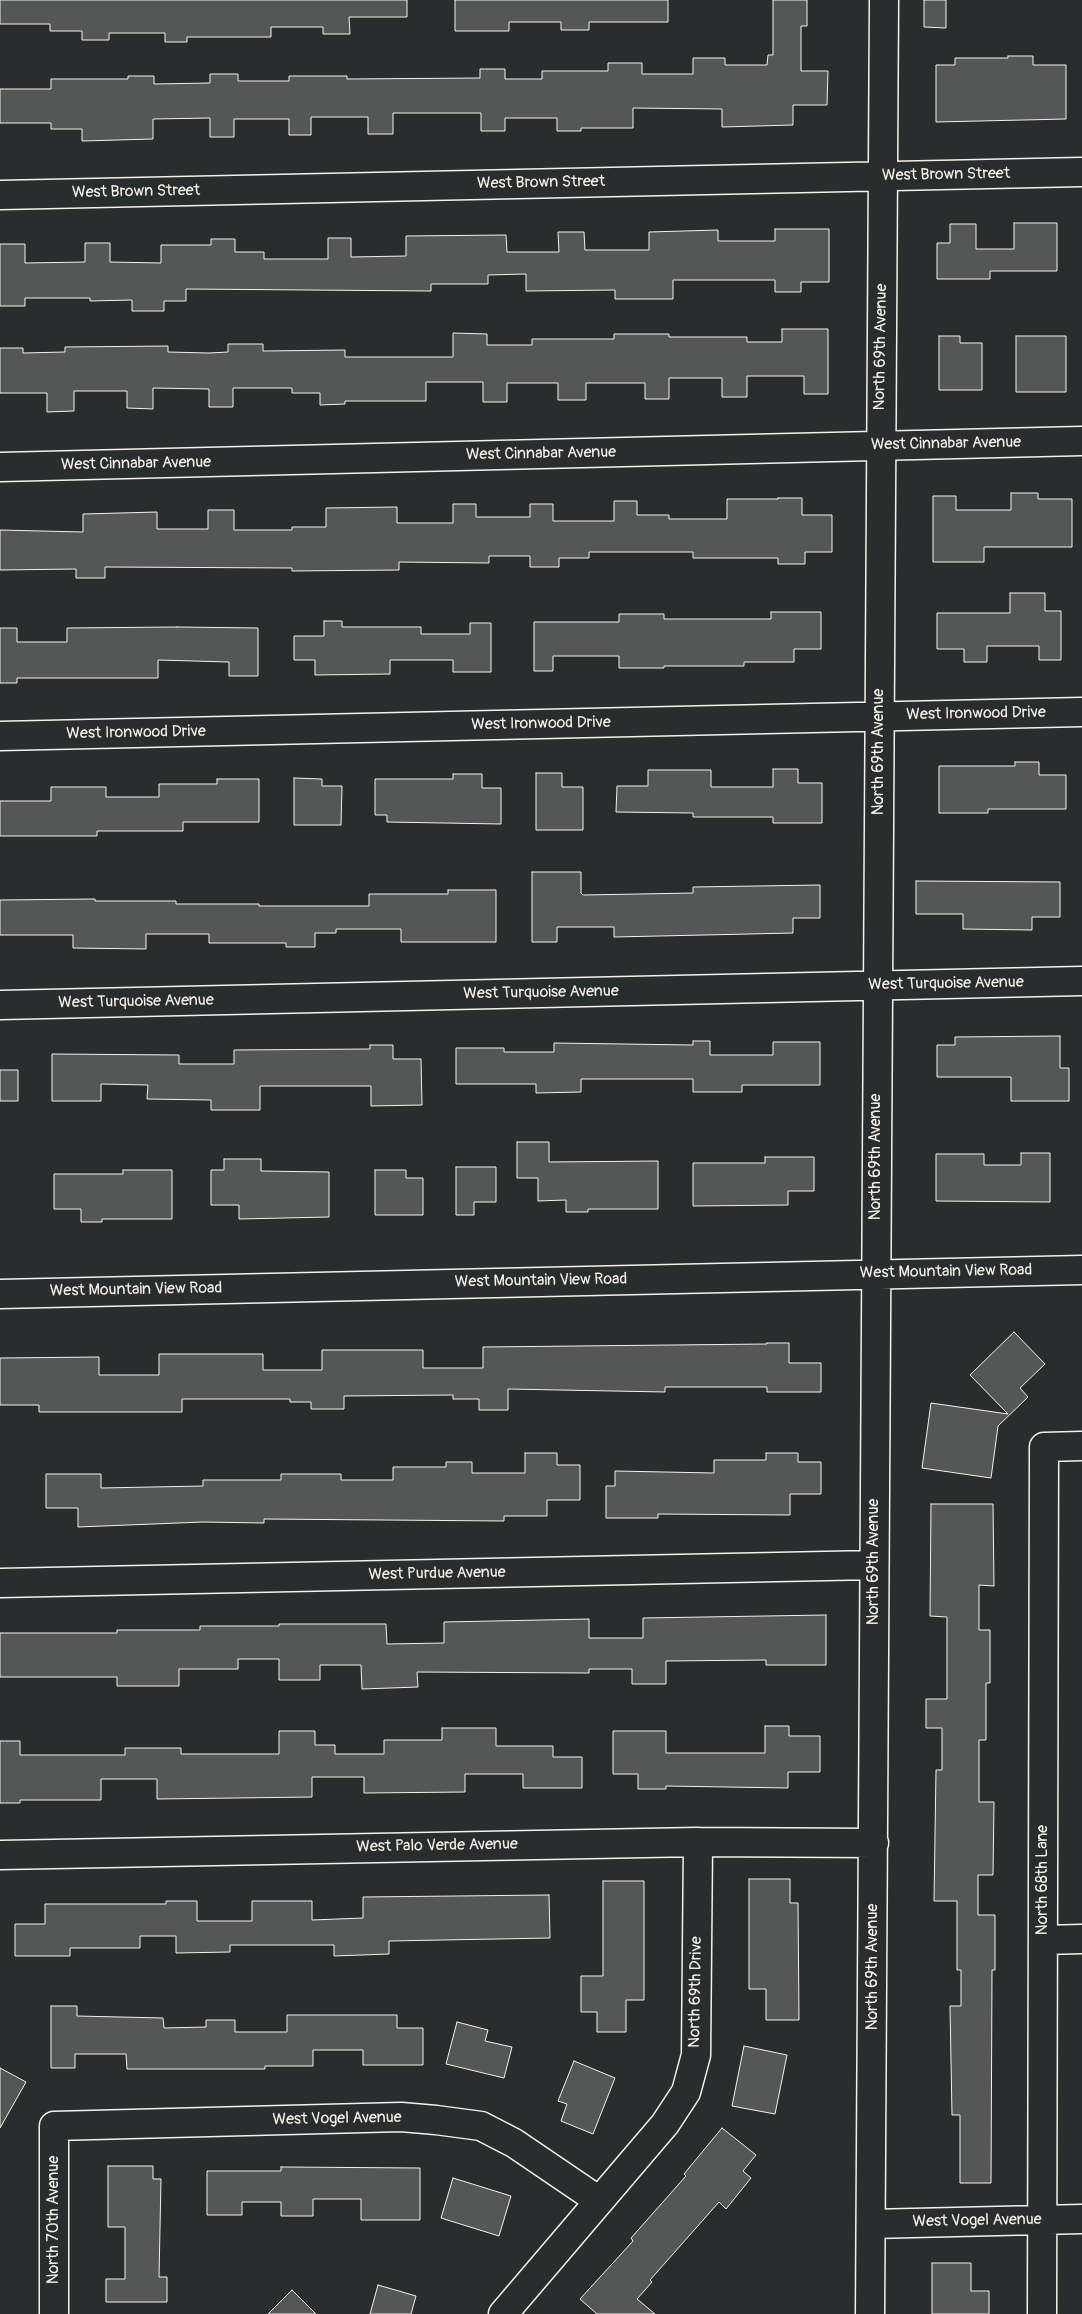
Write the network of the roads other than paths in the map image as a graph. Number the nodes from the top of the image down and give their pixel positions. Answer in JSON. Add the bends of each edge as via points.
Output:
{"nodes":[{"id":1,"x":884,"y":0,"type":"edge"},
{"id":2,"x":1082,"y":172,"type":"edge"},
{"id":3,"x":883,"y":176,"type":"junction"},
{"id":4,"x":0,"y":195,"type":"edge"},
{"id":5,"x":1082,"y":441,"type":"edge"},
{"id":6,"x":880,"y":446,"type":"junction"},
{"id":7,"x":0,"y":467,"type":"edge"},
{"id":8,"x":1082,"y":712,"type":"edge"},
{"id":9,"x":880,"y":717,"type":"junction"},
{"id":10,"x":0,"y":736,"type":"edge"},
{"id":11,"x":1082,"y":982,"type":"edge"},
{"id":12,"x":877,"y":986,"type":"junction"},
{"id":13,"x":0,"y":1006,"type":"edge"},
{"id":14,"x":1082,"y":1270,"type":"edge"},
{"id":15,"x":876,"y":1274,"type":"junction"},
{"id":16,"x":0,"y":1294,"type":"edge"},
{"id":17,"x":1082,"y":1446,"type":"edge"},
{"id":18,"x":874,"y":1565,"type":"junction"},
{"id":19,"x":0,"y":1583,"type":"edge"},
{"id":20,"x":698,"y":1842,"type":"junction"},
{"id":21,"x":874,"y":1843,"type":"junction"},
{"id":22,"x":0,"y":1855,"type":"edge"},
{"id":23,"x":1082,"y":1939,"type":"edge"},
{"id":24,"x":1043,"y":1940,"type":"junction"},
{"id":25,"x":54,"y":2126,"type":"joint"},
{"id":26,"x":598,"y":2200,"type":"junction"},
{"id":27,"x":1082,"y":2219,"type":"edge"},
{"id":28,"x":1042,"y":2220,"type":"junction"},
{"id":29,"x":871,"y":2224,"type":"junction"},
{"id":30,"x":54,"y":2314,"type":"edge"},
{"id":31,"x":503,"y":2314,"type":"edge"},
{"id":32,"x":870,"y":2314,"type":"edge"},
{"id":33,"x":1042,"y":2314,"type":"edge"}],
"edges":[{"from":1,"to":3,"type":"street","name":"North 69th Avenue"},
{"from":2,"to":3,"type":"street","name":"West Brown Street"},
{"from":3,"to":4,"type":"street","name":"West Brown Street"},
{"from":3,"to":6,"type":"street","name":"North 69th Avenue"},
{"from":5,"to":6,"type":"street","name":"West Cinnabar Avenue"},
{"from":6,"to":7,"type":"street","name":"West Cinnabar Avenue"},
{"from":6,"to":9,"type":"street","name":"North 69th Avenue"},
{"from":8,"to":9,"type":"street","name":"West Ironwood Drive"},
{"from":9,"to":10,"type":"street","name":"West Ironwood Drive"},
{"from":9,"to":12,"type":"street","name":"North 69th Avenue"},
{"from":11,"to":12,"type":"street","name":"West Turquoise Avenue"},
{"from":12,"to":13,"type":"street","name":"West Turquoise Avenue"},
{"from":12,"to":15,"type":"street","name":"North 69th Avenue"},
{"from":14,"to":15,"type":"street","name":"West Mountain View Road"},
{"from":15,"to":16,"type":"street","name":"West Mountain View Road"},
{"from":15,"to":18,"type":"street","name":"North 69th Avenue"},
{"from":17,"to":24,"type":"street","name":"North 68th Lane","via":[[1044,1447]]},
{"from":18,"to":19,"type":"street","name":"West Purdue Avenue"},
{"from":18,"to":21,"type":"street","name":"North 69th Avenue"},
{"from":20,"to":21,"type":"street","name":"West Palo Verde Avenue"},
{"from":20,"to":22,"type":"street","name":"West Palo Verde Avenue"},
{"from":20,"to":26,"type":"street","name":"North 69th Drive","via":[[696,2055],[686,2092],[665,2124]]},
{"from":21,"to":29,"type":"street","name":"North 69th Avenue"},
{"from":23,"to":24,"type":"street"},
{"from":24,"to":28,"type":"street","name":"North 68th Lane"},
{"from":25,"to":26,"type":"street","name":"West Vogel Avenue","via":[[401,2117],[481,2126],[514,2143]]},
{"from":25,"to":30,"type":"street","name":"North 70th Avenue"},
{"from":26,"to":31,"type":"street","name":"North 69th Drive"},
{"from":27,"to":28,"type":"street","name":"West Vogel Avenue"},
{"from":28,"to":29,"type":"street","name":"West Vogel Avenue"},
{"from":28,"to":33,"type":"street","name":"North 68th Lane"},
{"from":29,"to":32,"type":"street","name":"North 69th Avenue"}]}
